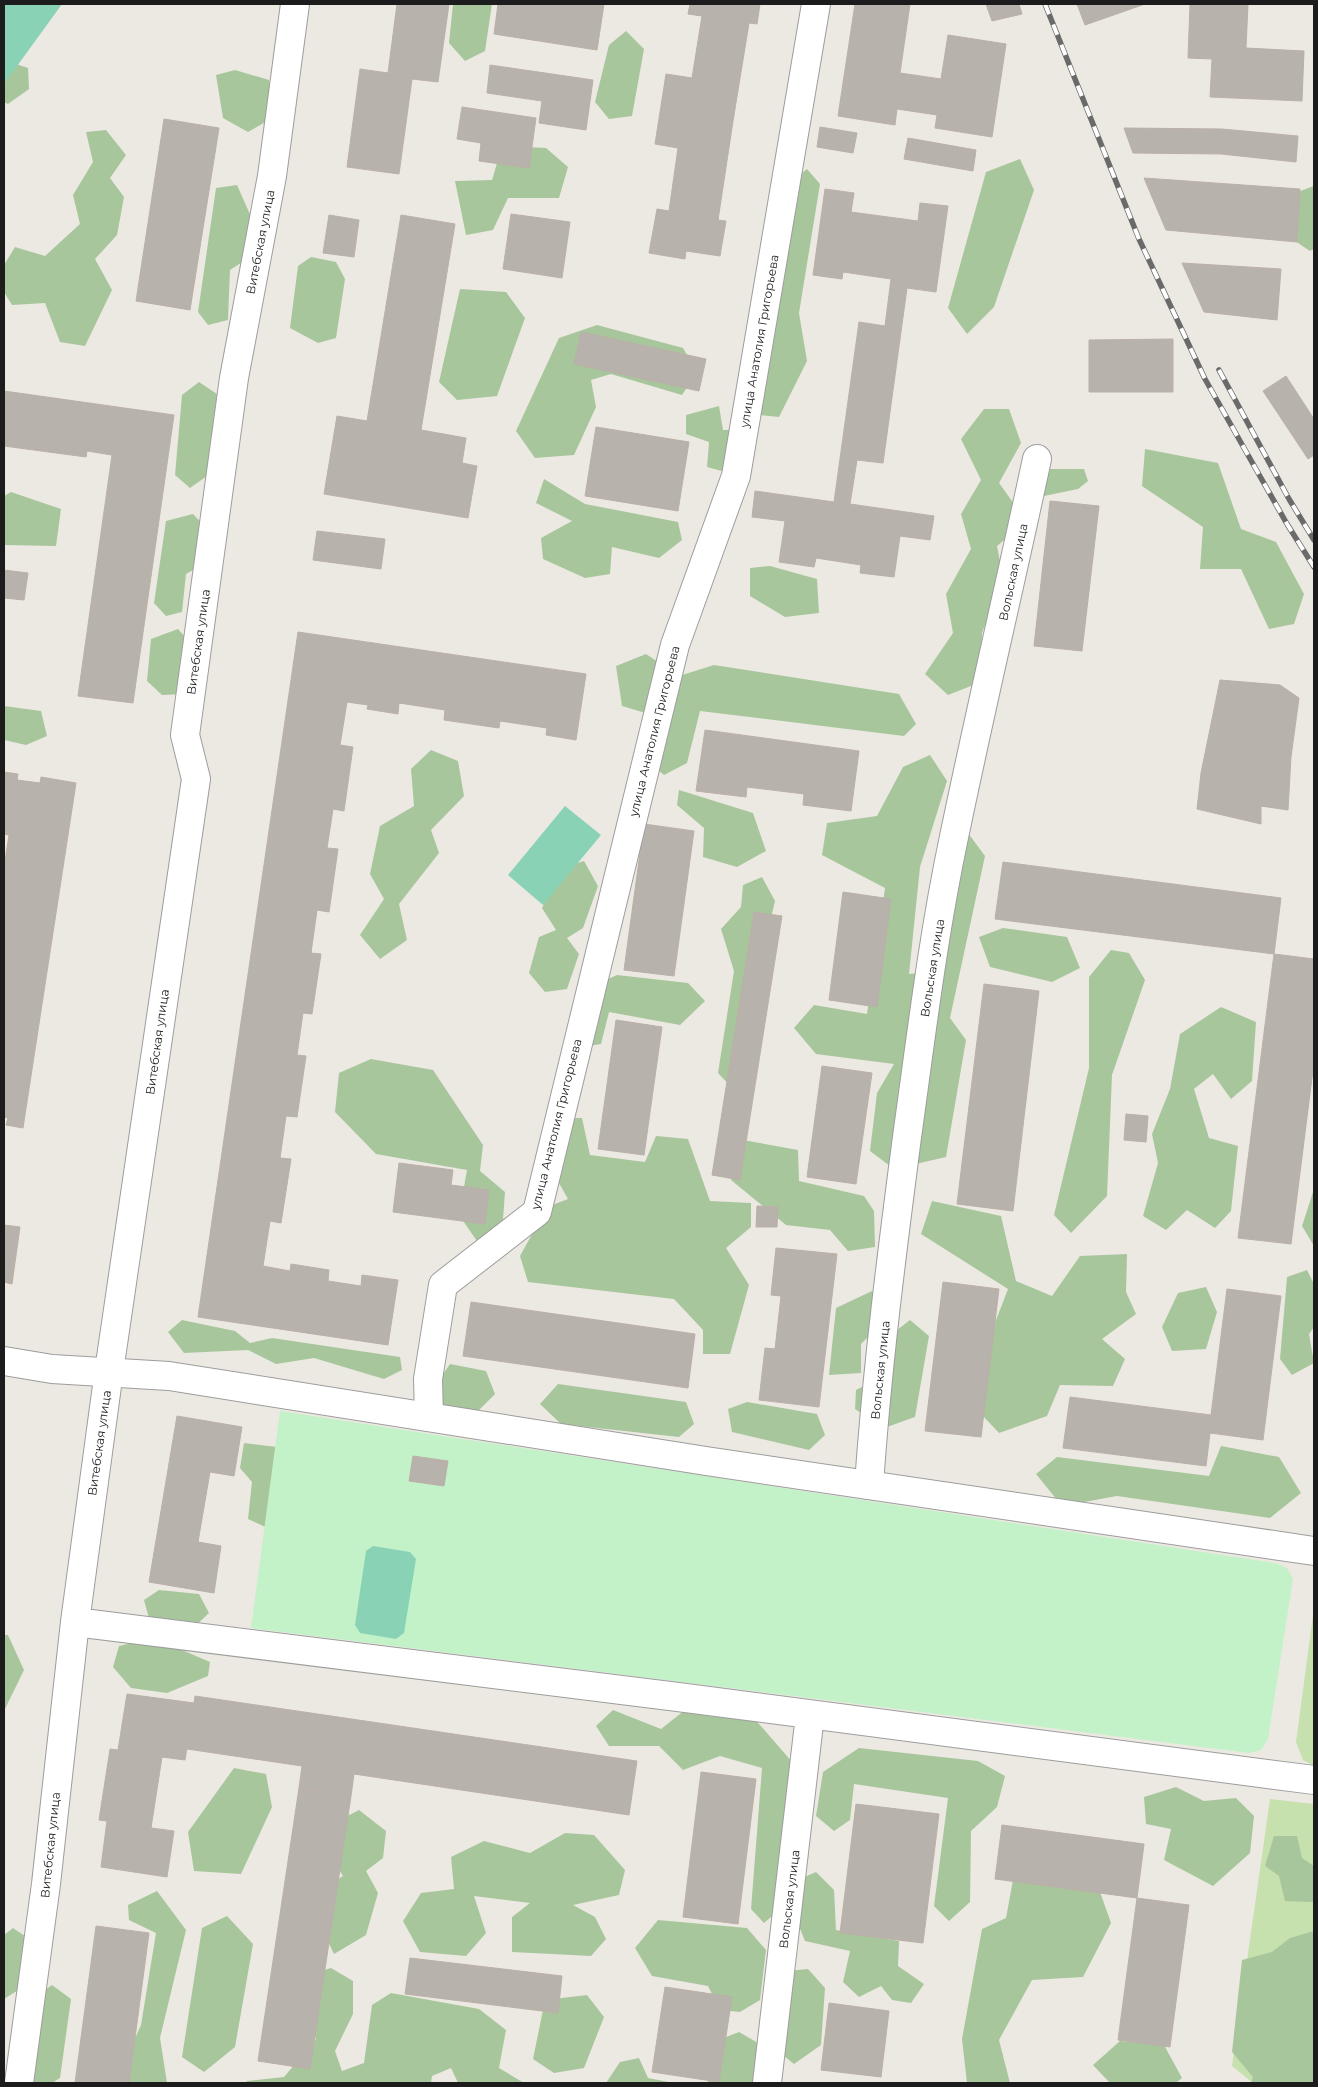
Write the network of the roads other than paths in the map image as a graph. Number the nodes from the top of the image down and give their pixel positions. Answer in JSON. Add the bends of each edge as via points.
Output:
{"nodes":[{"id":1,"x":295,"y":4,"type":"edge"},
{"id":2,"x":816,"y":4,"type":"edge"},
{"id":3,"x":1037,"y":460,"type":"dead end"},
{"id":4,"x":4,"y":1362,"type":"edge"},
{"id":5,"x":108,"y":1371,"type":"junction"},
{"id":6,"x":429,"y":1417,"type":"junction"},
{"id":7,"x":869,"y":1484,"type":"junction"},
{"id":8,"x":1314,"y":1551,"type":"edge"},
{"id":9,"x":75,"y":1622,"type":"junction"},
{"id":10,"x":810,"y":1715,"type":"junction"},
{"id":11,"x":1314,"y":1780,"type":"edge"},
{"id":12,"x":19,"y":2083,"type":"edge"},
{"id":13,"x":767,"y":2083,"type":"edge"}],
"edges":[{"from":1,"to":5,"type":"street","name":"Витебская улица","via":[[272,176],[234,378],[185,735],[196,779]]},
{"from":2,"to":6,"type":"street","name":"улица Анатолия Григорьева","via":[[736,476],[674,646],[537,1212],[443,1285],[428,1379]]},
{"from":3,"to":7,"type":"street","name":"Вольская улица","via":[[954,837],[936,936],[896,1224]]},
{"from":4,"to":5,"type":"street"},
{"from":5,"to":6,"type":"street","via":[[169,1376]]},
{"from":5,"to":9,"type":"street","name":"Витебская улица"},
{"from":6,"to":7,"type":"street"},
{"from":7,"to":8,"type":"street"},
{"from":9,"to":10,"type":"street"},
{"from":9,"to":12,"type":"street","name":"Витебская улица","via":[[46,1884]]},
{"from":10,"to":11,"type":"street"},
{"from":10,"to":13,"type":"street","name":"Вольская улица"}]}
